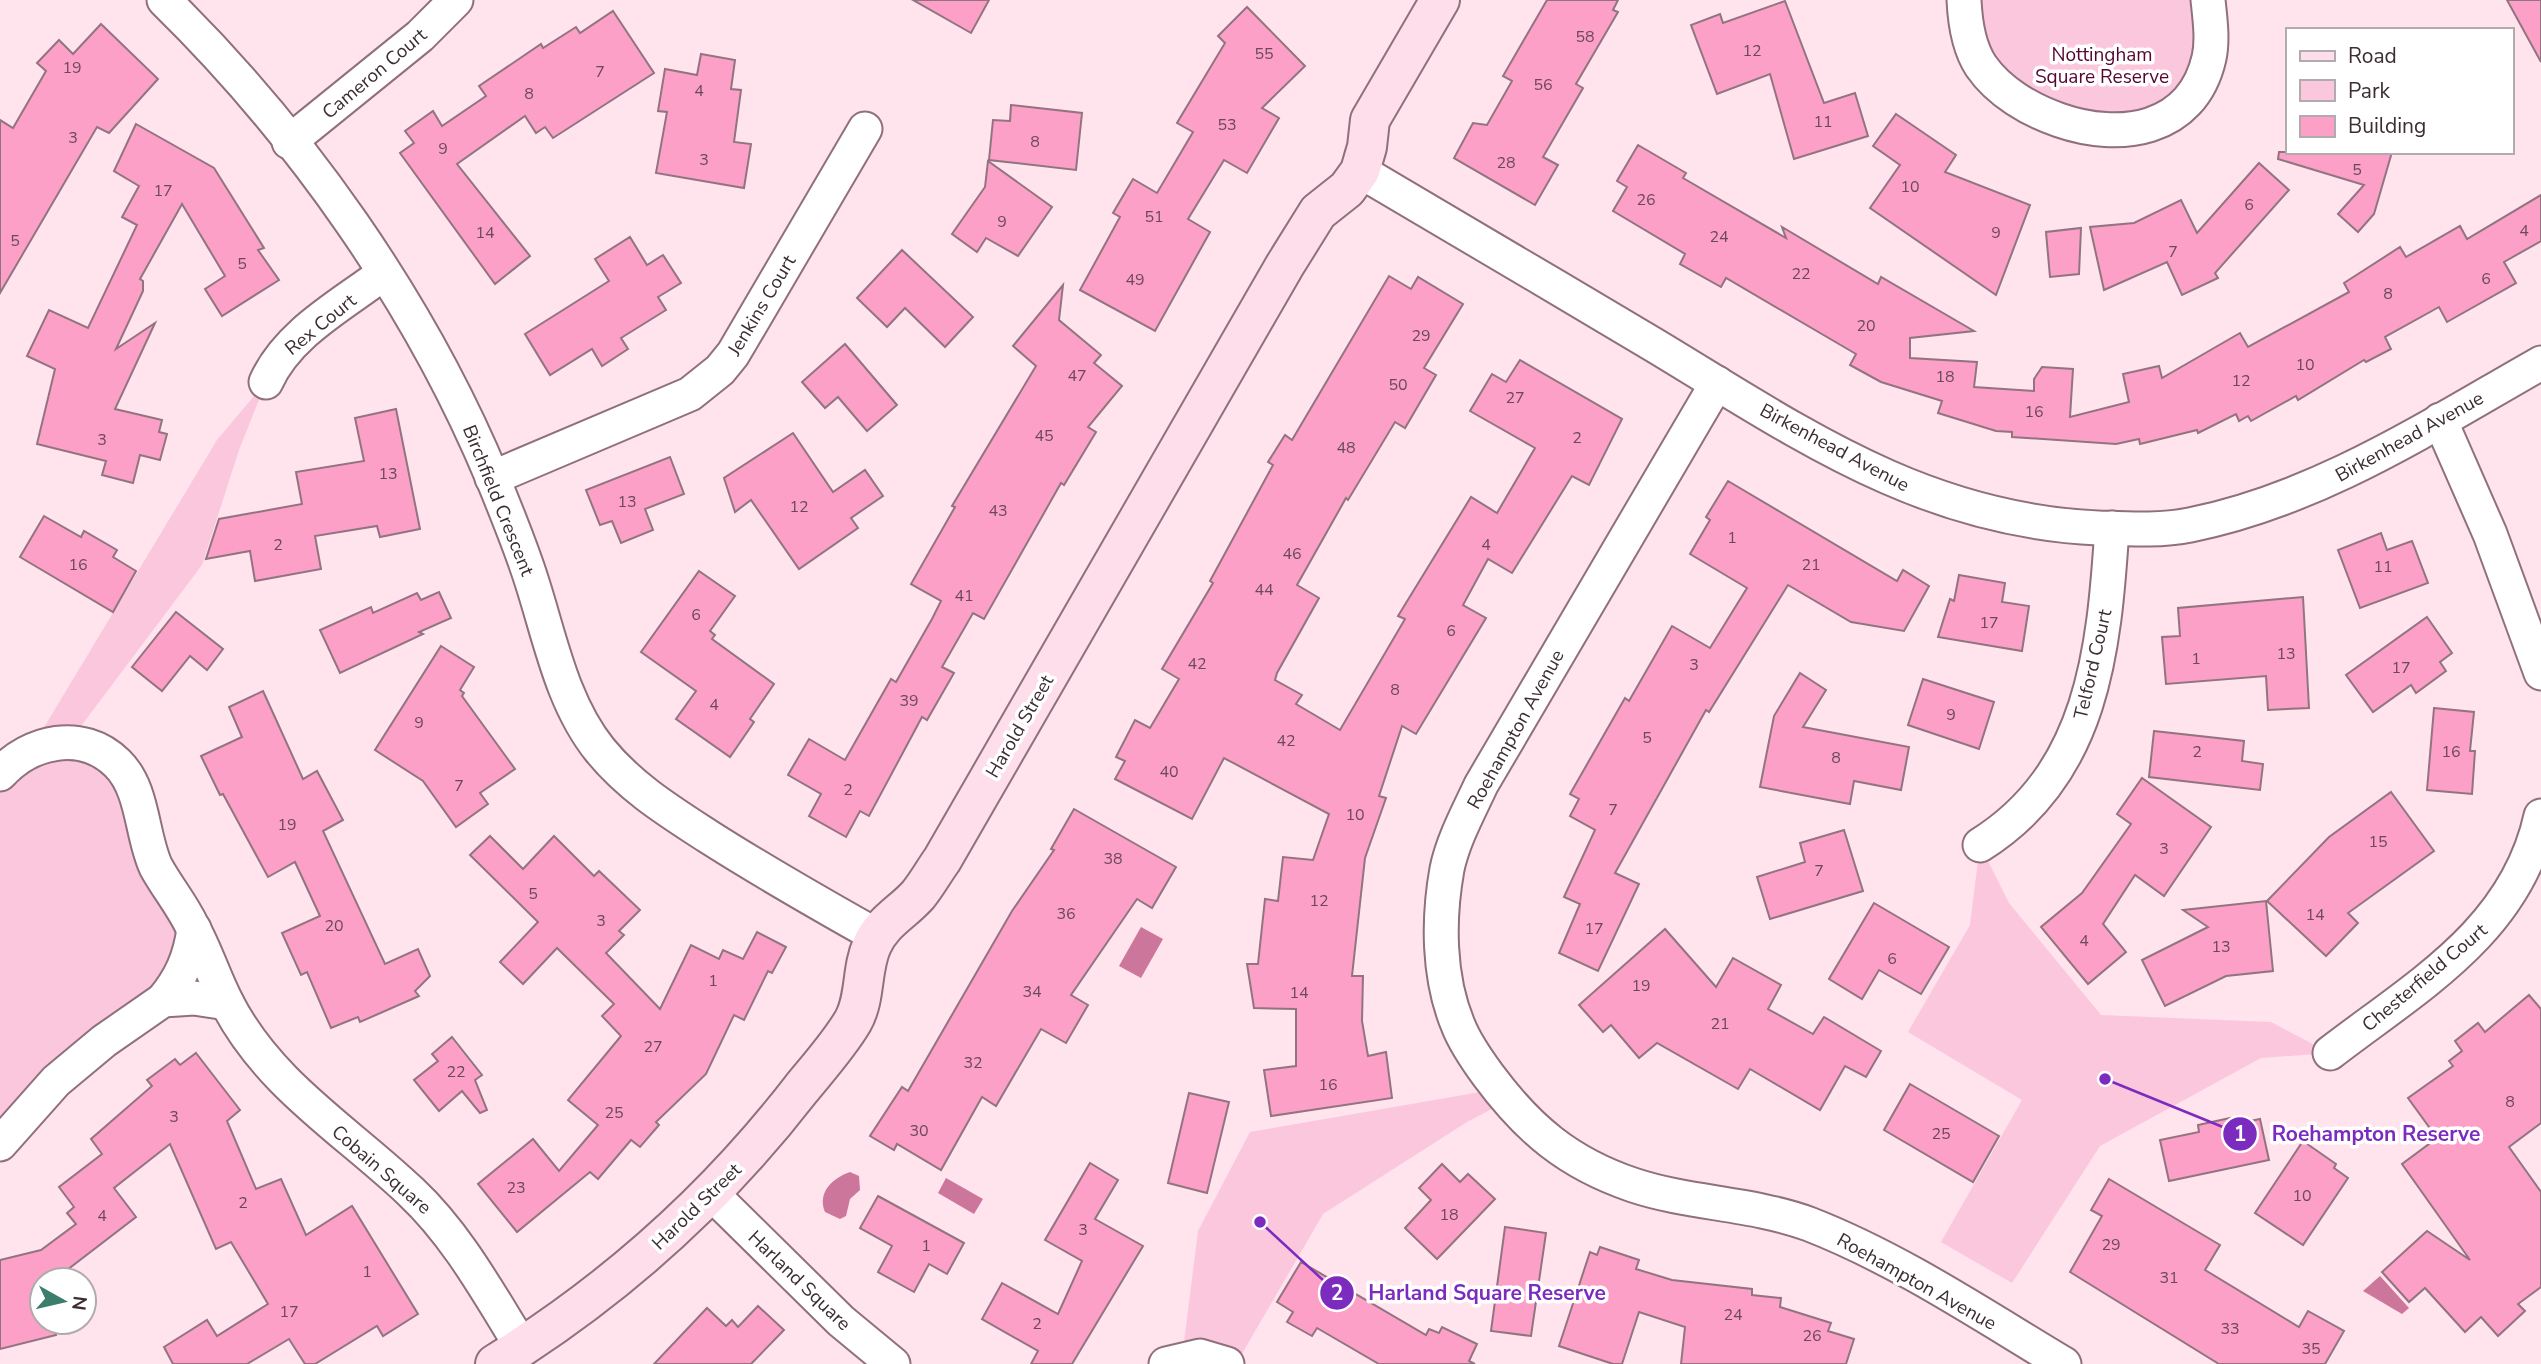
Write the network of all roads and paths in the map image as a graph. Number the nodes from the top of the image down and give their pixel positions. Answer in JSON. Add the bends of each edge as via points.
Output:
{"nodes":[{"id":1,"x":164,"y":0,"type":"edge"},
{"id":2,"x":456,"y":0,"type":"edge"},
{"id":3,"x":1440,"y":0,"type":"edge"},
{"id":4,"x":1964,"y":0,"type":"edge"},
{"id":5,"x":2208,"y":0,"type":"edge"},
{"id":6,"x":865,"y":129,"type":"dead end"},
{"id":7,"x":289,"y":142,"type":"junction"},
{"id":8,"x":1360,"y":171,"type":"junction"},
{"id":9,"x":384,"y":273,"type":"junction"},
{"id":10,"x":2541,"y":363,"type":"edge"},
{"id":11,"x":266,"y":382,"type":"dead end"},
{"id":12,"x":1717,"y":383,"type":"junction"},
{"id":13,"x":2440,"y":420,"type":"junction"},
{"id":14,"x":492,"y":478,"type":"junction"},
{"id":15,"x":2112,"y":528,"type":"junction"},
{"id":16,"x":2541,"y":673,"type":"edge"},
{"id":17,"x":0,"y":774,"type":"edge"},
{"id":18,"x":2541,"y":816,"type":"edge"},
{"id":19,"x":1980,"y":845,"type":"dead end"},
{"id":20,"x":194,"y":929,"type":"junction"},
{"id":21,"x":877,"y":936,"type":"junction"},
{"id":22,"x":163,"y":1000,"type":"junction"},
{"id":23,"x":227,"y":1003,"type":"junction"},
{"id":24,"x":2330,"y":1053,"type":"dead end"},
{"id":25,"x":0,"y":1144,"type":"edge"},
{"id":26,"x":711,"y":1192,"type":"junction"},
{"id":27,"x":509,"y":1356,"type":"edge"},
{"id":28,"x":893,"y":1364,"type":"edge"},
{"id":29,"x":1166,"y":1364,"type":"edge"},
{"id":30,"x":1227,"y":1364,"type":"edge"},
{"id":31,"x":2064,"y":1364,"type":"edge"}],
"edges":[{"from":1,"to":7,"type":"street","name":"Birchfield Crescent","via":[[253,94]]},
{"from":2,"to":7,"type":"street","name":"Cameron Court","via":[[420,36]]},
{"from":3,"to":8,"type":"street","name":"Harold Street","via":[[1370,120]]},
{"from":4,"to":5,"type":"street","via":[[1973,49],[1997,85],[2052,118],[2097,131],[2118,131],[2141,130],[2157,123],[2190,97],[2209,58]]},
{"from":6,"to":14,"type":"street","name":"Jenkins Court","via":[[720,370],[690,394]]},
{"from":7,"to":9,"type":"street","name":"Birchfield Crescent"},
{"from":8,"to":12,"type":"street","name":"Birkenhead Avenue"},
{"from":8,"to":21,"type":"street","name":"Harold Street","via":[[1347,189],[1318,212],[1285,265],[942,860],[917,896],[884,924]]},
{"from":9,"to":11,"type":"street","name":"Rex Court","via":[[294,341]]},
{"from":9,"to":14,"type":"street","name":"Birchfield Crescent","via":[[457,398]]},
{"from":10,"to":13,"type":"street","name":"Birkenhead Avenue"},
{"from":12,"to":15,"type":"street","name":"Birkenhead Avenue","via":[[1831,450],[1923,493],[2029,523]]},
{"from":12,"to":31,"type":"street","name":"Roehampton Avenue","via":[[1481,785],[1462,825],[1448,866],[1441,908],[1447,985],[1458,1026],[1515,1109],[1541,1136],[1571,1157],[1634,1185],[1745,1206],[1824,1230],[1878,1256]]},
{"from":13,"to":15,"type":"street","name":"Birkenhead Avenue","via":[[2279,501],[2187,526]]},
{"from":13,"to":16,"type":"street","via":[[2490,534]]},
{"from":14,"to":21,"type":"street","name":"Birchfield Crescent","via":[[576,711],[601,751],[651,800]]},
{"from":15,"to":19,"type":"street","name":"Telford Court","via":[[2097,660],[2072,745],[2030,807]]},
{"from":17,"to":20,"type":"street","name":"Cobain Square","via":[[31,750],[55,742],[95,749],[119,764],[134,793],[155,865]]},
{"from":18,"to":24,"type":"street","name":"Chesterfield Court","via":[[2525,867],[2502,908],[2474,940]]},
{"from":20,"to":22,"type":"street","via":[[184,970]]},
{"from":20,"to":23,"type":"street","name":"Cobain Square"},
{"from":21,"to":26,"type":"street","name":"Harold Street","via":[[853,1021],[749,1155]]},
{"from":22,"to":23,"type":"street"},
{"from":22,"to":25,"type":"street","via":[[54,1082]]},
{"from":23,"to":27,"type":"street","name":"Cobain Square","via":[[286,1085],[439,1220]]},
{"from":26,"to":27,"type":"street","name":"Harold Street","via":[[608,1286]]},
{"from":26,"to":28,"type":"street","name":"Harland Square","via":[[841,1321]]},
{"from":29,"to":30,"type":"street","via":[[1200,1356]]}]}
